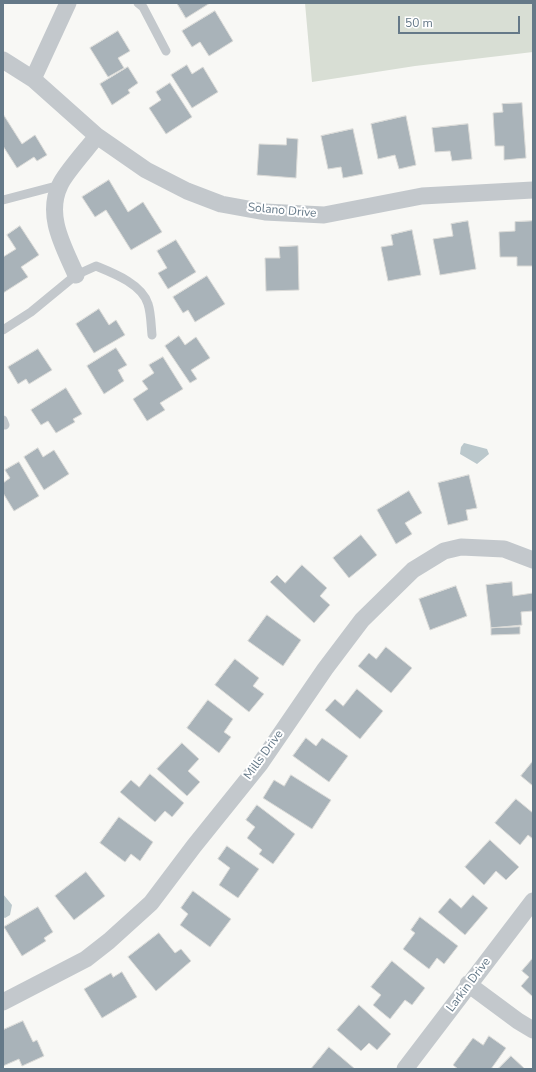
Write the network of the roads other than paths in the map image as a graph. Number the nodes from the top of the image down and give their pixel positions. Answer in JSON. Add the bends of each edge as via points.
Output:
{"nodes":[{"id":1,"x":68,"y":3,"type":"edge"},
{"id":2,"x":138,"y":3,"type":"edge"},
{"id":3,"x":166,"y":50,"type":"dead end"},
{"id":4,"x":3,"y":60,"type":"edge"},
{"id":5,"x":32,"y":79,"type":"junction"},
{"id":6,"x":97,"y":136,"type":"junction"},
{"id":7,"x":60,"y":185,"type":"junction"},
{"id":8,"x":533,"y":190,"type":"edge"},
{"id":9,"x":3,"y":200,"type":"edge"},
{"id":10,"x":96,"y":266,"type":"junction"},
{"id":11,"x":73,"y":268,"type":"junction"},
{"id":12,"x":3,"y":330,"type":"edge"},
{"id":13,"x":152,"y":335,"type":"dead end"},
{"id":14,"x":533,"y":560,"type":"edge"},
{"id":15,"x":533,"y":901,"type":"edge"},
{"id":16,"x":468,"y":984,"type":"junction"},
{"id":17,"x":3,"y":1002,"type":"edge"},
{"id":18,"x":533,"y":1030,"type":"edge"},
{"id":19,"x":405,"y":1069,"type":"edge"}],
"edges":[{"from":1,"to":5,"type":"street"},
{"from":2,"to":3,"type":"lane","via":[[143,7]]},
{"from":4,"to":5,"type":"street","name":"Solano Drive"},
{"from":5,"to":6,"type":"street","name":"Solano Drive"},
{"from":6,"to":7,"type":"street"},
{"from":6,"to":8,"type":"street","name":"Solano Drive","via":[[146,170],[187,191],[221,204],[265,212],[324,214],[422,196]]},
{"from":7,"to":9,"type":"lane"},
{"from":7,"to":11,"type":"street","via":[[54,208],[56,230]]},
{"from":10,"to":11,"type":"lane"},
{"from":10,"to":11,"type":"lane"},
{"from":10,"to":13,"type":"lane","via":[[117,275],[138,290],[148,303]]},
{"from":11,"to":12,"type":"lane","via":[[32,312]]},
{"from":14,"to":17,"type":"street","name":"Mills Drive","via":[[504,549],[460,547],[444,550],[413,570],[362,620],[325,668],[260,764],[151,903],[86,959]]},
{"from":15,"to":16,"type":"street","name":"Larkin Drive"},
{"from":16,"to":18,"type":"street"},
{"from":16,"to":19,"type":"street","name":"Larkin Drive"}]}
